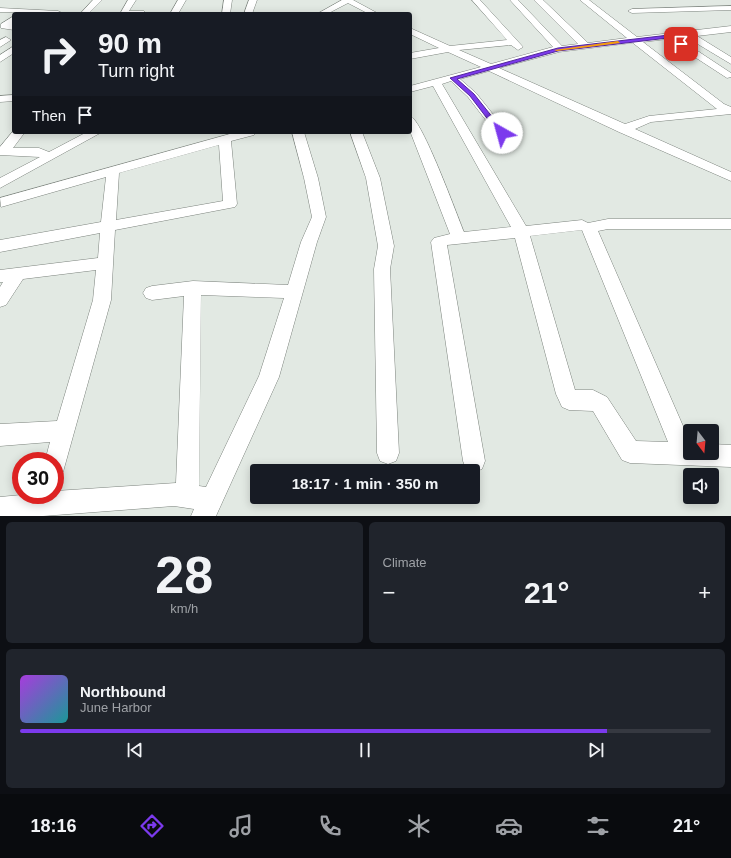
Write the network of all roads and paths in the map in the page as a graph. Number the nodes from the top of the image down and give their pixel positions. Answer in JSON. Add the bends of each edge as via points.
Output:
{"nodes":[{"id":1,"x":98,"y":0,"type":"edge"},
{"id":2,"x":132,"y":0,"type":"edge"},
{"id":3,"x":182,"y":0,"type":"edge"},
{"id":4,"x":228,"y":0,"type":"edge"},
{"id":5,"x":253,"y":0,"type":"edge"},
{"id":6,"x":347,"y":0,"type":"edge"},
{"id":7,"x":476,"y":0,"type":"edge"},
{"id":8,"x":514,"y":0,"type":"edge"},
{"id":9,"x":538,"y":0,"type":"edge"},
{"id":10,"x":584,"y":0,"type":"edge"},
{"id":11,"x":662,"y":0,"type":"edge"},
{"id":12,"x":712,"y":0,"type":"edge"},
{"id":13,"x":37,"y":4,"type":"dead end"},
{"id":14,"x":676,"y":9,"type":"junction"},
{"id":15,"x":729,"y":9,"type":"edge"},
{"id":16,"x":0,"y":10,"type":"edge"},
{"id":17,"x":632,"y":11,"type":"dead end"},
{"id":18,"x":16,"y":12,"type":"edge"},
{"id":19,"x":25,"y":12,"type":"edge"},
{"id":20,"x":86,"y":12,"type":"edge"},
{"id":21,"x":125,"y":12,"type":"edge"},
{"id":22,"x":175,"y":12,"type":"edge"},
{"id":23,"x":226,"y":12,"type":"edge"},
{"id":24,"x":249,"y":12,"type":"edge"},
{"id":25,"x":325,"y":12,"type":"edge"},
{"id":26,"x":371,"y":12,"type":"edge"},
{"id":27,"x":12,"y":20,"type":"edge"},
{"id":28,"x":2,"y":26,"type":"edge"},
{"id":29,"x":12,"y":27,"type":"edge"},
{"id":30,"x":731,"y":29,"type":"edge"},
{"id":31,"x":714,"y":31,"type":"junction"},
{"id":32,"x":412,"y":32,"type":"edge"},
{"id":33,"x":688,"y":34,"type":"junction"},
{"id":34,"x":669,"y":36,"type":"junction"},
{"id":35,"x":635,"y":40,"type":"junction"},
{"id":36,"x":512,"y":42,"type":"junction"},
{"id":37,"x":586,"y":46,"type":"junction"},
{"id":38,"x":560,"y":49,"type":"junction"},
{"id":39,"x":12,"y":50,"type":"edge"},
{"id":40,"x":450,"y":50,"type":"junction"},
{"id":41,"x":412,"y":56,"type":"edge"},
{"id":42,"x":533,"y":56,"type":"junction"},
{"id":43,"x":0,"y":59,"type":"edge"},
{"id":44,"x":731,"y":61,"type":"edge"},
{"id":45,"x":494,"y":68,"type":"junction"},
{"id":46,"x":727,"y":76,"type":"dead end"},
{"id":47,"x":445,"y":80,"type":"junction"},
{"id":48,"x":412,"y":89,"type":"edge"},
{"id":49,"x":12,"y":98,"type":"edge"},
{"id":50,"x":0,"y":99,"type":"edge"},
{"id":51,"x":730,"y":111,"type":"edge"},
{"id":52,"x":412,"y":123,"type":"edge"},
{"id":53,"x":623,"y":129,"type":"junction"},
{"id":54,"x":502,"y":133,"type":"dead end"},
{"id":55,"x":17,"y":134,"type":"edge"},
{"id":56,"x":92,"y":134,"type":"edge"},
{"id":57,"x":242,"y":134,"type":"edge"},
{"id":58,"x":299,"y":134,"type":"edge"},
{"id":59,"x":357,"y":134,"type":"edge"},
{"id":60,"x":225,"y":138,"type":"junction"},
{"id":61,"x":1,"y":151,"type":"edge"},
{"id":62,"x":50,"y":157,"type":"junction"},
{"id":63,"x":113,"y":170,"type":"junction"},
{"id":64,"x":731,"y":176,"type":"edge"},
{"id":65,"x":0,"y":184,"type":"edge"},
{"id":66,"x":0,"y":187,"type":"edge"},
{"id":67,"x":0,"y":202,"type":"edge"},
{"id":68,"x":731,"y":224,"type":"edge"},
{"id":69,"x":582,"y":225,"type":"dead end"},
{"id":70,"x":108,"y":228,"type":"junction"},
{"id":71,"x":521,"y":231,"type":"junction"},
{"id":72,"x":459,"y":238,"type":"junction"},
{"id":73,"x":0,"y":246,"type":"edge"},
{"id":74,"x":105,"y":263,"type":"junction"},
{"id":75,"x":18,"y":274,"type":"junction"},
{"id":76,"x":0,"y":276,"type":"edge"},
{"id":77,"x":194,"y":288,"type":"junction"},
{"id":78,"x":294,"y":292,"type":"junction"},
{"id":79,"x":152,"y":293,"type":"dead end"},
{"id":80,"x":0,"y":300,"type":"edge"},
{"id":81,"x":64,"y":431,"type":"junction"},
{"id":82,"x":0,"y":434,"type":"edge"},
{"id":83,"x":58,"y":452,"type":"edge"},
{"id":84,"x":683,"y":452,"type":"edge"},
{"id":85,"x":388,"y":453,"type":"dead end"},
{"id":86,"x":683,"y":454,"type":"edge"},
{"id":87,"x":719,"y":455,"type":"edge"},
{"id":88,"x":731,"y":456,"type":"edge"},
{"id":89,"x":474,"y":461,"type":"dead end"},
{"id":90,"x":187,"y":496,"type":"junction"},
{"id":91,"x":43,"y":505,"type":"edge"},
{"id":92,"x":207,"y":508,"type":"edge"},
{"id":93,"x":0,"y":509,"type":"edge"}],
"edges":[{"from":1,"to":20,"type":"street"},
{"from":2,"to":21,"type":"street"},
{"from":3,"to":22,"type":"street"},
{"from":4,"to":23,"type":"street"},
{"from":5,"to":24,"type":"street"},
{"from":6,"to":25,"type":"street"},
{"from":6,"to":26,"type":"street"},
{"from":7,"to":36,"type":"street"},
{"from":8,"to":38,"type":"street"},
{"from":9,"to":37,"type":"street"},
{"from":10,"to":35,"type":"street"},
{"from":11,"to":14,"type":"street"},
{"from":12,"to":15,"type":"street"},
{"from":13,"to":19,"type":"street"},
{"from":14,"to":15,"type":"street"},
{"from":14,"to":17,"type":"street"},
{"from":14,"to":31,"type":"street"},
{"from":16,"to":18,"type":"street"},
{"from":27,"to":28,"type":"street"},
{"from":28,"to":29,"type":"street"},
{"from":30,"to":31,"type":"street"},
{"from":31,"to":33,"type":"street"},
{"from":32,"to":40,"type":"street"},
{"from":33,"to":34,"type":"street"},
{"from":33,"to":44,"type":"street"},
{"from":34,"to":35,"type":"street"},
{"from":34,"to":46,"type":"street"},
{"from":35,"to":37,"type":"street"},
{"from":35,"to":51,"type":"street"},
{"from":36,"to":40,"type":"street"},
{"from":36,"to":42,"type":"street"},
{"from":37,"to":38,"type":"street"},
{"from":38,"to":42,"type":"street"},
{"from":39,"to":43,"type":"street"},
{"from":40,"to":41,"type":"street"},
{"from":40,"to":45,"type":"street"},
{"from":42,"to":45,"type":"street"},
{"from":45,"to":47,"type":"street"},
{"from":45,"to":53,"type":"street"},
{"from":47,"to":48,"type":"street"},
{"from":47,"to":54,"type":"street","via":[[472,95]]},
{"from":47,"to":71,"type":"street"},
{"from":49,"to":50,"type":"street"},
{"from":51,"to":53,"type":"street","via":[[649,119]]},
{"from":52,"to":72,"type":"street"},
{"from":53,"to":64,"type":"street"},
{"from":55,"to":61,"type":"street"},
{"from":56,"to":62,"type":"street"},
{"from":57,"to":60,"type":"street"},
{"from":58,"to":78,"type":"street","via":[[311,178],[318,217]]},
{"from":59,"to":85,"type":"street","via":[[373,178],[386,246],[382,269]]},
{"from":60,"to":63,"type":"street"},
{"from":60,"to":70,"type":"street","via":[[230,204]]},
{"from":61,"to":62,"type":"street","via":[[39,152]]},
{"from":62,"to":65,"type":"street"},
{"from":63,"to":67,"type":"street"},
{"from":63,"to":70,"type":"street"},
{"from":66,"to":67,"type":"street","via":[[10,192],[8,197]]},
{"from":68,"to":84,"type":"street","via":[[608,224],[589,228]]},
{"from":69,"to":71,"type":"street"},
{"from":70,"to":73,"type":"street"},
{"from":70,"to":74,"type":"street"},
{"from":71,"to":72,"type":"street"},
{"from":71,"to":86,"type":"street","via":[[569,400],[593,400],[600,404],[630,452]]},
{"from":72,"to":89,"type":"street","via":[[442,240],[439,245]]},
{"from":74,"to":75,"type":"street"},
{"from":74,"to":81,"type":"street","via":[[102,300]]},
{"from":75,"to":76,"type":"street"},
{"from":75,"to":80,"type":"street"},
{"from":77,"to":78,"type":"street"},
{"from":77,"to":79,"type":"street"},
{"from":77,"to":90,"type":"street"},
{"from":78,"to":92,"type":"street","via":[[269,377]]},
{"from":81,"to":82,"type":"street"},
{"from":81,"to":83,"type":"street"},
{"from":87,"to":88,"type":"street"},
{"from":90,"to":91,"type":"street","via":[[174,494]]},
{"from":90,"to":92,"type":"street"},
{"from":91,"to":93,"type":"street"}]}
